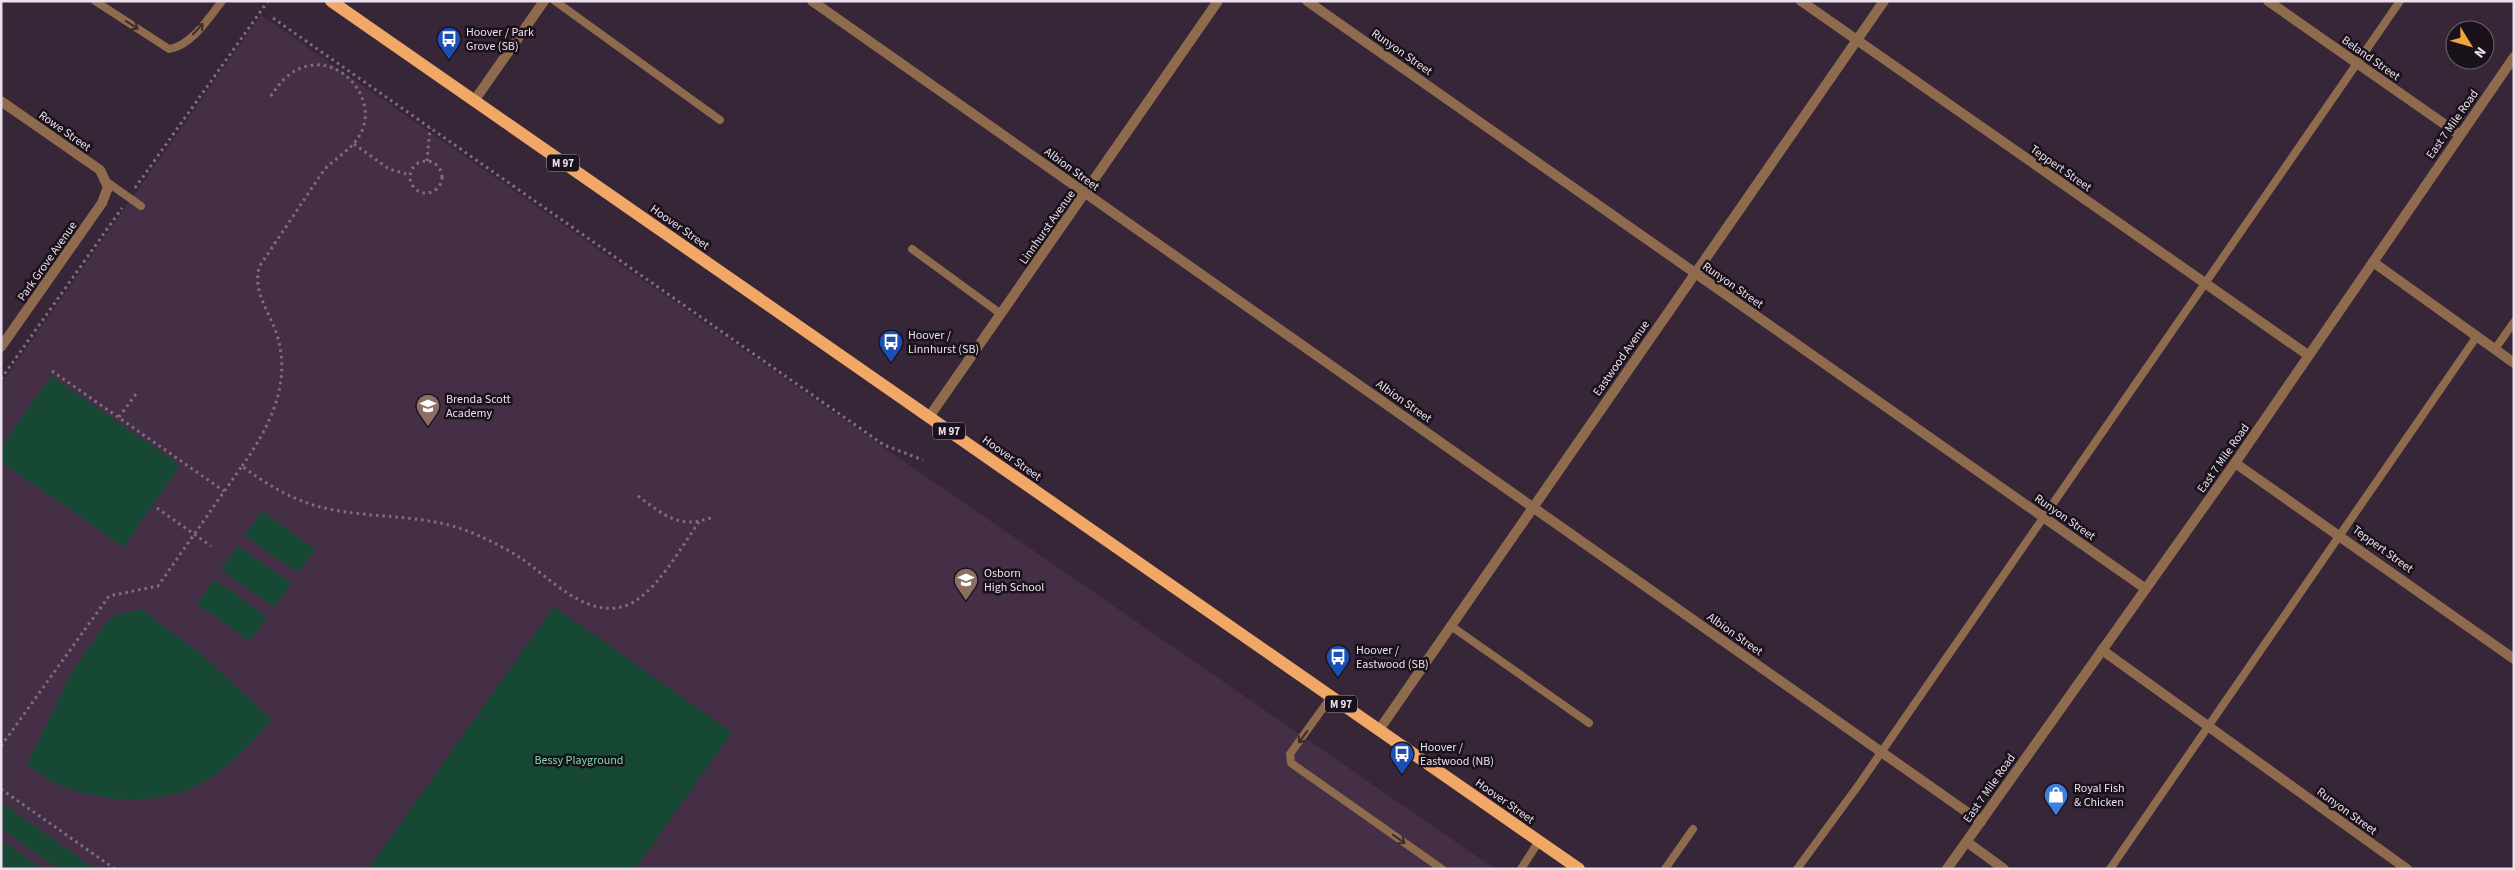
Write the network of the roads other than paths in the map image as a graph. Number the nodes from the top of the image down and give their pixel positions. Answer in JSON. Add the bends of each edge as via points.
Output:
{"nodes":[{"id":1,"x":95,"y":1,"type":"edge"},
{"id":2,"x":222,"y":1,"type":"edge"},
{"id":3,"x":331,"y":1,"type":"edge"},
{"id":4,"x":544,"y":1,"type":"edge"},
{"id":5,"x":555,"y":1,"type":"edge"},
{"id":6,"x":812,"y":1,"type":"edge"},
{"id":7,"x":1218,"y":1,"type":"edge"},
{"id":8,"x":1307,"y":1,"type":"edge"},
{"id":9,"x":1801,"y":1,"type":"edge"},
{"id":10,"x":1884,"y":1,"type":"edge"},
{"id":11,"x":2268,"y":1,"type":"edge"},
{"id":12,"x":2400,"y":1,"type":"edge"},
{"id":13,"x":1856,"y":40,"type":"junction"},
{"id":14,"x":2514,"y":57,"type":"edge"},
{"id":15,"x":2358,"y":64,"type":"junction"},
{"id":16,"x":1,"y":101,"type":"edge"},
{"id":17,"x":474,"y":101,"type":"junction"},
{"id":18,"x":720,"y":120,"type":"dead end"},
{"id":19,"x":2460,"y":135,"type":"junction"},
{"id":20,"x":107,"y":184,"type":"junction"},
{"id":21,"x":1085,"y":194,"type":"junction"},
{"id":22,"x":141,"y":206,"type":"dead end"},
{"id":23,"x":912,"y":249,"type":"dead end"},
{"id":24,"x":2373,"y":262,"type":"junction"},
{"id":25,"x":1695,"y":273,"type":"junction"},
{"id":26,"x":2206,"y":284,"type":"junction"},
{"id":27,"x":1001,"y":314,"type":"junction"},
{"id":28,"x":2514,"y":322,"type":"edge"},
{"id":29,"x":2477,"y":336,"type":"junction"},
{"id":30,"x":1,"y":347,"type":"edge"},
{"id":31,"x":2495,"y":349,"type":"junction"},
{"id":32,"x":2308,"y":355,"type":"junction"},
{"id":33,"x":2514,"y":363,"type":"edge"},
{"id":34,"x":929,"y":417,"type":"junction"},
{"id":35,"x":2235,"y":462,"type":"junction"},
{"id":36,"x":1533,"y":507,"type":"junction"},
{"id":37,"x":2043,"y":517,"type":"junction"},
{"id":38,"x":2342,"y":536,"type":"junction"},
{"id":39,"x":2146,"y":589,"type":"junction"},
{"id":40,"x":1451,"y":626,"type":"junction"},
{"id":41,"x":2102,"y":650,"type":"junction"},
{"id":42,"x":2514,"y":659,"type":"edge"},
{"id":43,"x":1331,"y":697,"type":"junction"},
{"id":44,"x":1589,"y":724,"type":"dead end"},
{"id":45,"x":2209,"y":727,"type":"junction"},
{"id":46,"x":1379,"y":730,"type":"junction"},
{"id":47,"x":1882,"y":752,"type":"junction"},
{"id":48,"x":1981,"y":822,"type":"junction"},
{"id":49,"x":1694,"y":829,"type":"dead end"},
{"id":50,"x":1539,"y":841,"type":"junction"},
{"id":51,"x":1967,"y":842,"type":"junction"},
{"id":52,"x":1442,"y":869,"type":"edge"},
{"id":53,"x":1521,"y":869,"type":"edge"},
{"id":54,"x":1579,"y":869,"type":"edge"},
{"id":55,"x":1665,"y":869,"type":"edge"},
{"id":56,"x":1798,"y":869,"type":"edge"},
{"id":57,"x":1947,"y":869,"type":"edge"},
{"id":58,"x":2004,"y":869,"type":"edge"},
{"id":59,"x":2110,"y":869,"type":"edge"},
{"id":60,"x":2407,"y":869,"type":"edge"}],
"edges":[{"from":1,"to":2,"type":"lane","one_way":true,"via":[[169,49],[187,42]]},
{"from":3,"to":17,"type":"main road","name":"Hoover Street","number":"M 97"},
{"from":4,"to":17,"type":"street"},
{"from":5,"to":18,"type":"lane"},
{"from":6,"to":21,"type":"street","name":"Albion Street"},
{"from":7,"to":21,"type":"street","name":"Linnhurst Avenue"},
{"from":8,"to":25,"type":"street","name":"Runyon Street"},
{"from":9,"to":13,"type":"street","name":"Teppert Street"},
{"from":10,"to":13,"type":"street","name":"Eastwood Avenue"},
{"from":11,"to":15,"type":"street","name":"Beland Street"},
{"from":12,"to":15,"type":"lane"},
{"from":13,"to":25,"type":"street","name":"Eastwood Avenue"},
{"from":13,"to":26,"type":"street","name":"Teppert Street"},
{"from":14,"to":19,"type":"street","name":"East 7 Mile Road"},
{"from":15,"to":19,"type":"street","name":"Beland Street"},
{"from":15,"to":26,"type":"lane"},
{"from":16,"to":20,"type":"street","name":"Rowe Street","via":[[100,170]]},
{"from":17,"to":34,"type":"main road","name":"Hoover Street","number":"M 97"},
{"from":19,"to":24,"type":"street","name":"East 7 Mile Road"},
{"from":20,"to":22,"type":"lane"},
{"from":20,"to":30,"type":"street","name":"Park Grove Avenue","via":[[102,203]]},
{"from":21,"to":27,"type":"street","name":"Linnhurst Avenue"},
{"from":21,"to":36,"type":"street","name":"Albion Street"},
{"from":23,"to":27,"type":"lane"},
{"from":24,"to":29,"type":"street"},
{"from":24,"to":32,"type":"street","name":"East 7 Mile Road"},
{"from":25,"to":36,"type":"street","name":"Eastwood Avenue"},
{"from":25,"to":37,"type":"street","name":"Runyon Street"},
{"from":26,"to":32,"type":"street","name":"Teppert Street"},
{"from":26,"to":37,"type":"lane"},
{"from":27,"to":34,"type":"street","name":"Linnhurst Avenue"},
{"from":28,"to":31,"type":"lane"},
{"from":29,"to":31,"type":"street"},
{"from":29,"to":38,"type":"lane"},
{"from":31,"to":33,"type":"street"},
{"from":32,"to":35,"type":"street","name":"East 7 Mile Road"},
{"from":34,"to":43,"type":"main road","name":"Hoover Street","number":"M 97"},
{"from":35,"to":38,"type":"street","name":"Teppert Street"},
{"from":35,"to":39,"type":"street","name":"East 7 Mile Road"},
{"from":36,"to":40,"type":"street","name":"Eastwood Avenue"},
{"from":36,"to":47,"type":"street","name":"Albion Street"},
{"from":37,"to":39,"type":"street","name":"Runyon Street"},
{"from":37,"to":47,"type":"lane"},
{"from":38,"to":42,"type":"street","name":"Teppert Street"},
{"from":38,"to":45,"type":"lane"},
{"from":39,"to":41,"type":"street","name":"East 7 Mile Road"},
{"from":40,"to":44,"type":"lane"},
{"from":40,"to":46,"type":"street","name":"Eastwood Avenue"},
{"from":41,"to":45,"type":"street","name":"Runyon Street"},
{"from":41,"to":48,"type":"street","name":"East 7 Mile Road"},
{"from":43,"to":46,"type":"main road","name":"Hoover Street","number":"M 97"},
{"from":43,"to":52,"type":"lane","one_way":true,"via":[[1290,754],[1291,763]]},
{"from":45,"to":59,"type":"lane"},
{"from":45,"to":60,"type":"street","name":"Runyon Street"},
{"from":46,"to":50,"type":"main road","name":"Hoover Street","number":"M 97"},
{"from":47,"to":48,"type":"street","name":"Albion Street"},
{"from":47,"to":56,"type":"lane"},
{"from":48,"to":51,"type":"street","name":"East 7 Mile Road"},
{"from":49,"to":55,"type":"lane"},
{"from":50,"to":53,"type":"lane"},
{"from":50,"to":54,"type":"main road","name":"Hoover Street","number":"M 97"},
{"from":51,"to":57,"type":"street","name":"East 7 Mile Road"},
{"from":51,"to":58,"type":"street"}]}
